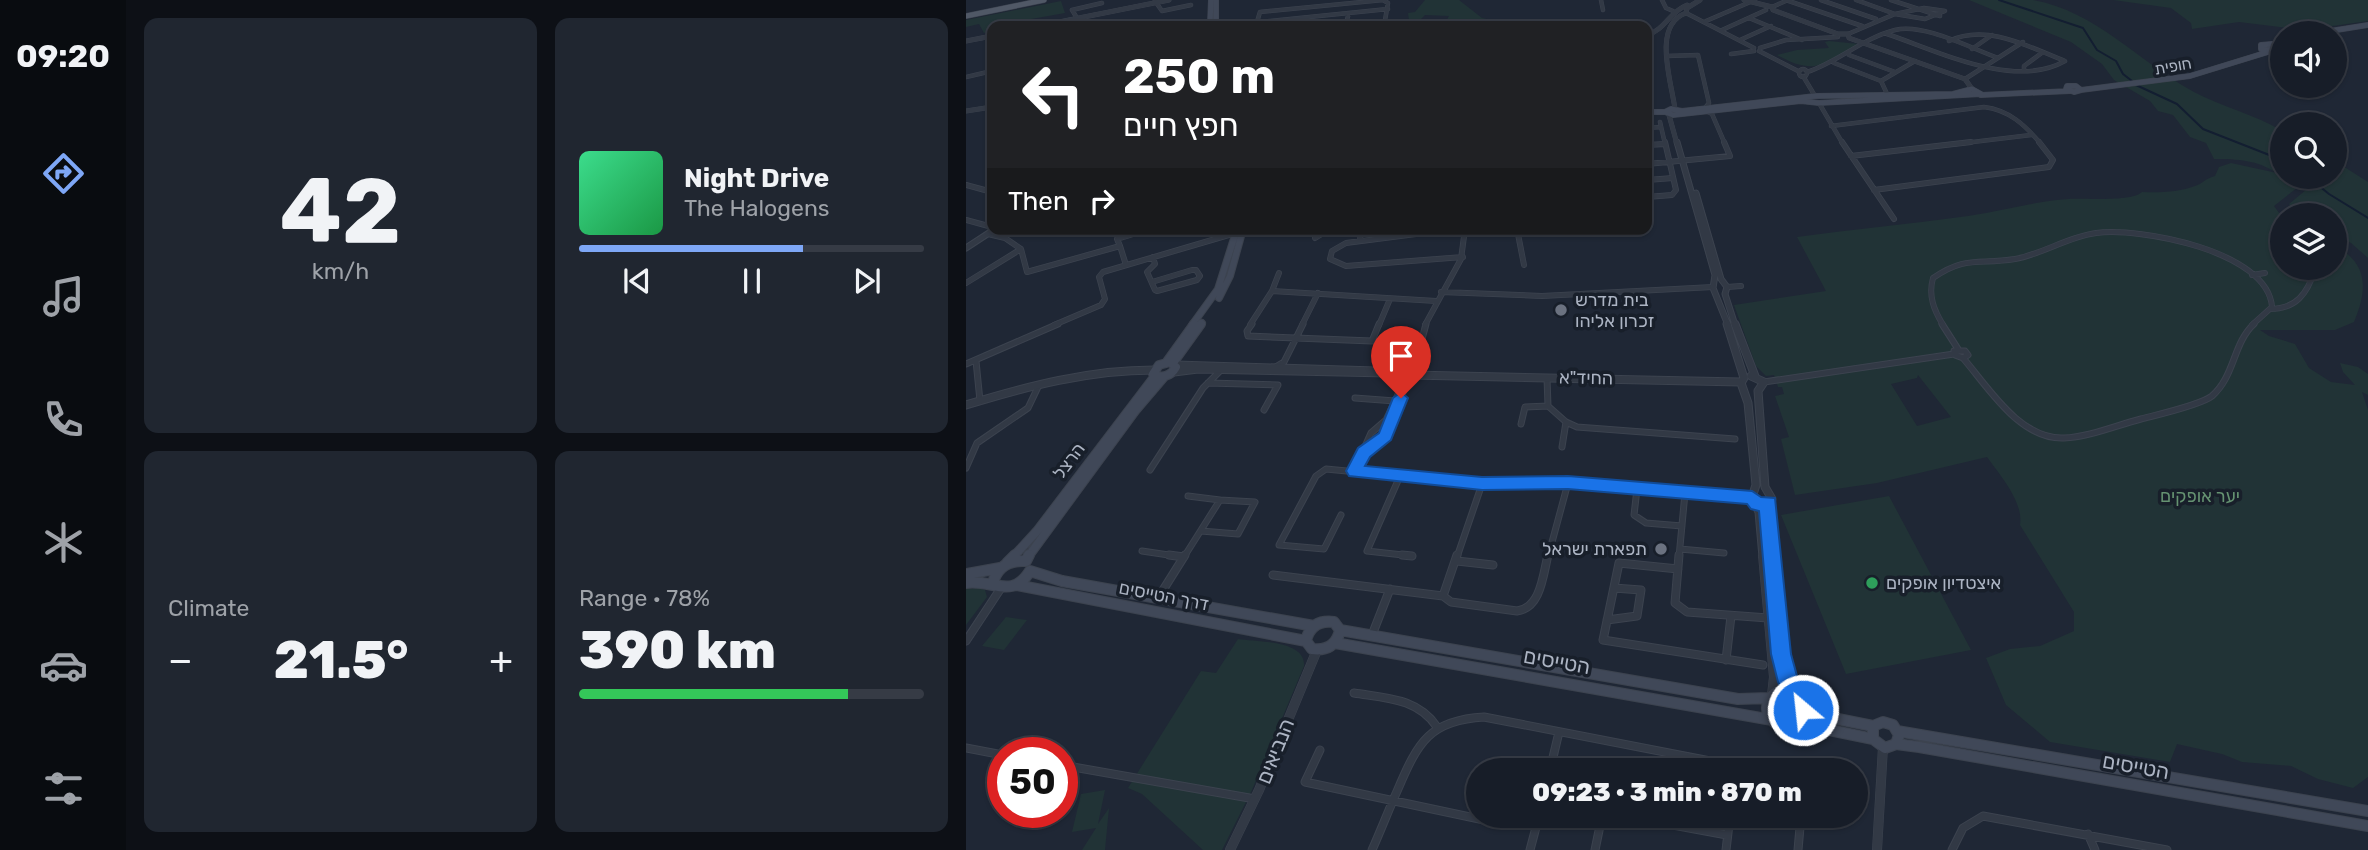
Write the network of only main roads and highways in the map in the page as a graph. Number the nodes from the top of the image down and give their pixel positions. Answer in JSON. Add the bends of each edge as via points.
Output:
{"nodes":[{"id":1,"x":1044,"y":0,"type":"edge"},
{"id":2,"x":1211,"y":0,"type":"edge"},
{"id":3,"x":1216,"y":0,"type":"edge"},
{"id":4,"x":1029,"y":1,"type":"edge"},
{"id":5,"x":966,"y":16,"type":"edge"},
{"id":6,"x":1214,"y":21,"type":"edge"},
{"id":7,"x":1214,"y":21,"type":"edge"},
{"id":8,"x":2368,"y":26,"type":"edge"},
{"id":9,"x":2347,"y":29,"type":"edge"},
{"id":10,"x":2347,"y":30,"type":"edge"},
{"id":11,"x":2270,"y":45,"type":"edge"},
{"id":12,"x":2270,"y":50,"type":"edge"},
{"id":13,"x":2265,"y":51,"type":"junction"},
{"id":14,"x":1969,"y":92,"type":"junction"},
{"id":15,"x":1823,"y":101,"type":"junction"},
{"id":16,"x":1652,"y":112,"type":"edge"},
{"id":17,"x":1239,"y":235,"type":"edge"},
{"id":18,"x":1172,"y":366,"type":"junction"},
{"id":19,"x":1157,"y":374,"type":"junction"},
{"id":20,"x":1003,"y":566,"type":"junction"},
{"id":21,"x":1028,"y":566,"type":"junction"},
{"id":22,"x":966,"y":574,"type":"edge"},
{"id":23,"x":966,"y":583,"type":"edge"},
{"id":24,"x":1016,"y":585,"type":"junction"},
{"id":25,"x":997,"y":586,"type":"junction"},
{"id":26,"x":1314,"y":626,"type":"junction"},
{"id":27,"x":1340,"y":630,"type":"junction"},
{"id":28,"x":1306,"y":641,"type":"junction"},
{"id":29,"x":1335,"y":643,"type":"junction"},
{"id":30,"x":1770,"y":696,"type":"junction"},
{"id":31,"x":1803,"y":707,"type":"junction"},
{"id":32,"x":1772,"y":720,"type":"junction"},
{"id":33,"x":1795,"y":723,"type":"junction"},
{"id":34,"x":1873,"y":726,"type":"junction"},
{"id":35,"x":1898,"y":731,"type":"junction"},
{"id":36,"x":1873,"y":738,"type":"junction"},
{"id":37,"x":1896,"y":744,"type":"junction"},
{"id":38,"x":2368,"y":811,"type":"edge"},
{"id":39,"x":2368,"y":826,"type":"edge"}],
"edges":[{"from":1,"to":4,"type":"main road"},
{"from":2,"to":6,"type":"main road"},
{"from":3,"to":7,"type":"main road"},
{"from":4,"to":5,"type":"main road"},
{"from":8,"to":9,"type":"main road"},
{"from":8,"to":10,"type":"main road"},
{"from":11,"to":13,"type":"main road","via":[[2262,44]]},
{"from":12,"to":13,"type":"main road"},
{"from":13,"to":14,"type":"main road","name":"חופית","via":[[2217,69],[2166,79],[2068,89]]},
{"from":14,"to":15,"type":"main road"},
{"from":14,"to":15,"type":"main road"},
{"from":15,"to":16,"type":"main road","via":[[1812,98]]},
{"from":17,"to":18,"type":"main road","via":[[1224,289]]},
{"from":18,"to":19,"type":"main road"},
{"from":18,"to":19,"type":"main road"},
{"from":19,"to":20,"type":"main road","name":"הרצל","via":[[1037,531]]},
{"from":19,"to":21,"type":"main road","name":"הרצל","via":[[1135,411],[1035,545]]},
{"from":20,"to":21,"type":"main road"},
{"from":20,"to":22,"type":"main road"},
{"from":20,"to":25,"type":"main road","name":"הרצל","via":[[994,575]]},
{"from":21,"to":24,"type":"main road","name":"הרצל"},
{"from":21,"to":26,"type":"main road","via":[[1062,581]]},
{"from":23,"to":25,"type":"main road"},
{"from":24,"to":25,"type":"main road"},
{"from":24,"to":28,"type":"main road","name":"דרך הטייסים"},
{"from":26,"to":27,"type":"main road","via":[[1332,621]]},
{"from":26,"to":28,"type":"main road"},
{"from":27,"to":29,"type":"main road"},
{"from":27,"to":30,"type":"main road","name":"הטייסים","via":[[1738,699]]},
{"from":28,"to":29,"type":"main road","via":[[1317,650]]},
{"from":29,"to":32,"type":"main road","name":"הטייסים"},
{"from":30,"to":31,"type":"main road","via":[[1792,693]]},
{"from":30,"to":32,"type":"main road","via":[[1767,711]]},
{"from":31,"to":33,"type":"main road"},
{"from":31,"to":34,"type":"main road","via":[[1818,715]]},
{"from":32,"to":33,"type":"main road","via":[[1783,725]]},
{"from":33,"to":36,"type":"main road"},
{"from":34,"to":35,"type":"main road","via":[[1885,722]]},
{"from":34,"to":36,"type":"main road"},
{"from":35,"to":37,"type":"main road"},
{"from":35,"to":38,"type":"main road","name":"הטייסים"},
{"from":36,"to":37,"type":"main road","via":[[1883,747]]},
{"from":37,"to":39,"type":"main road","name":"הטייסים"}]}
